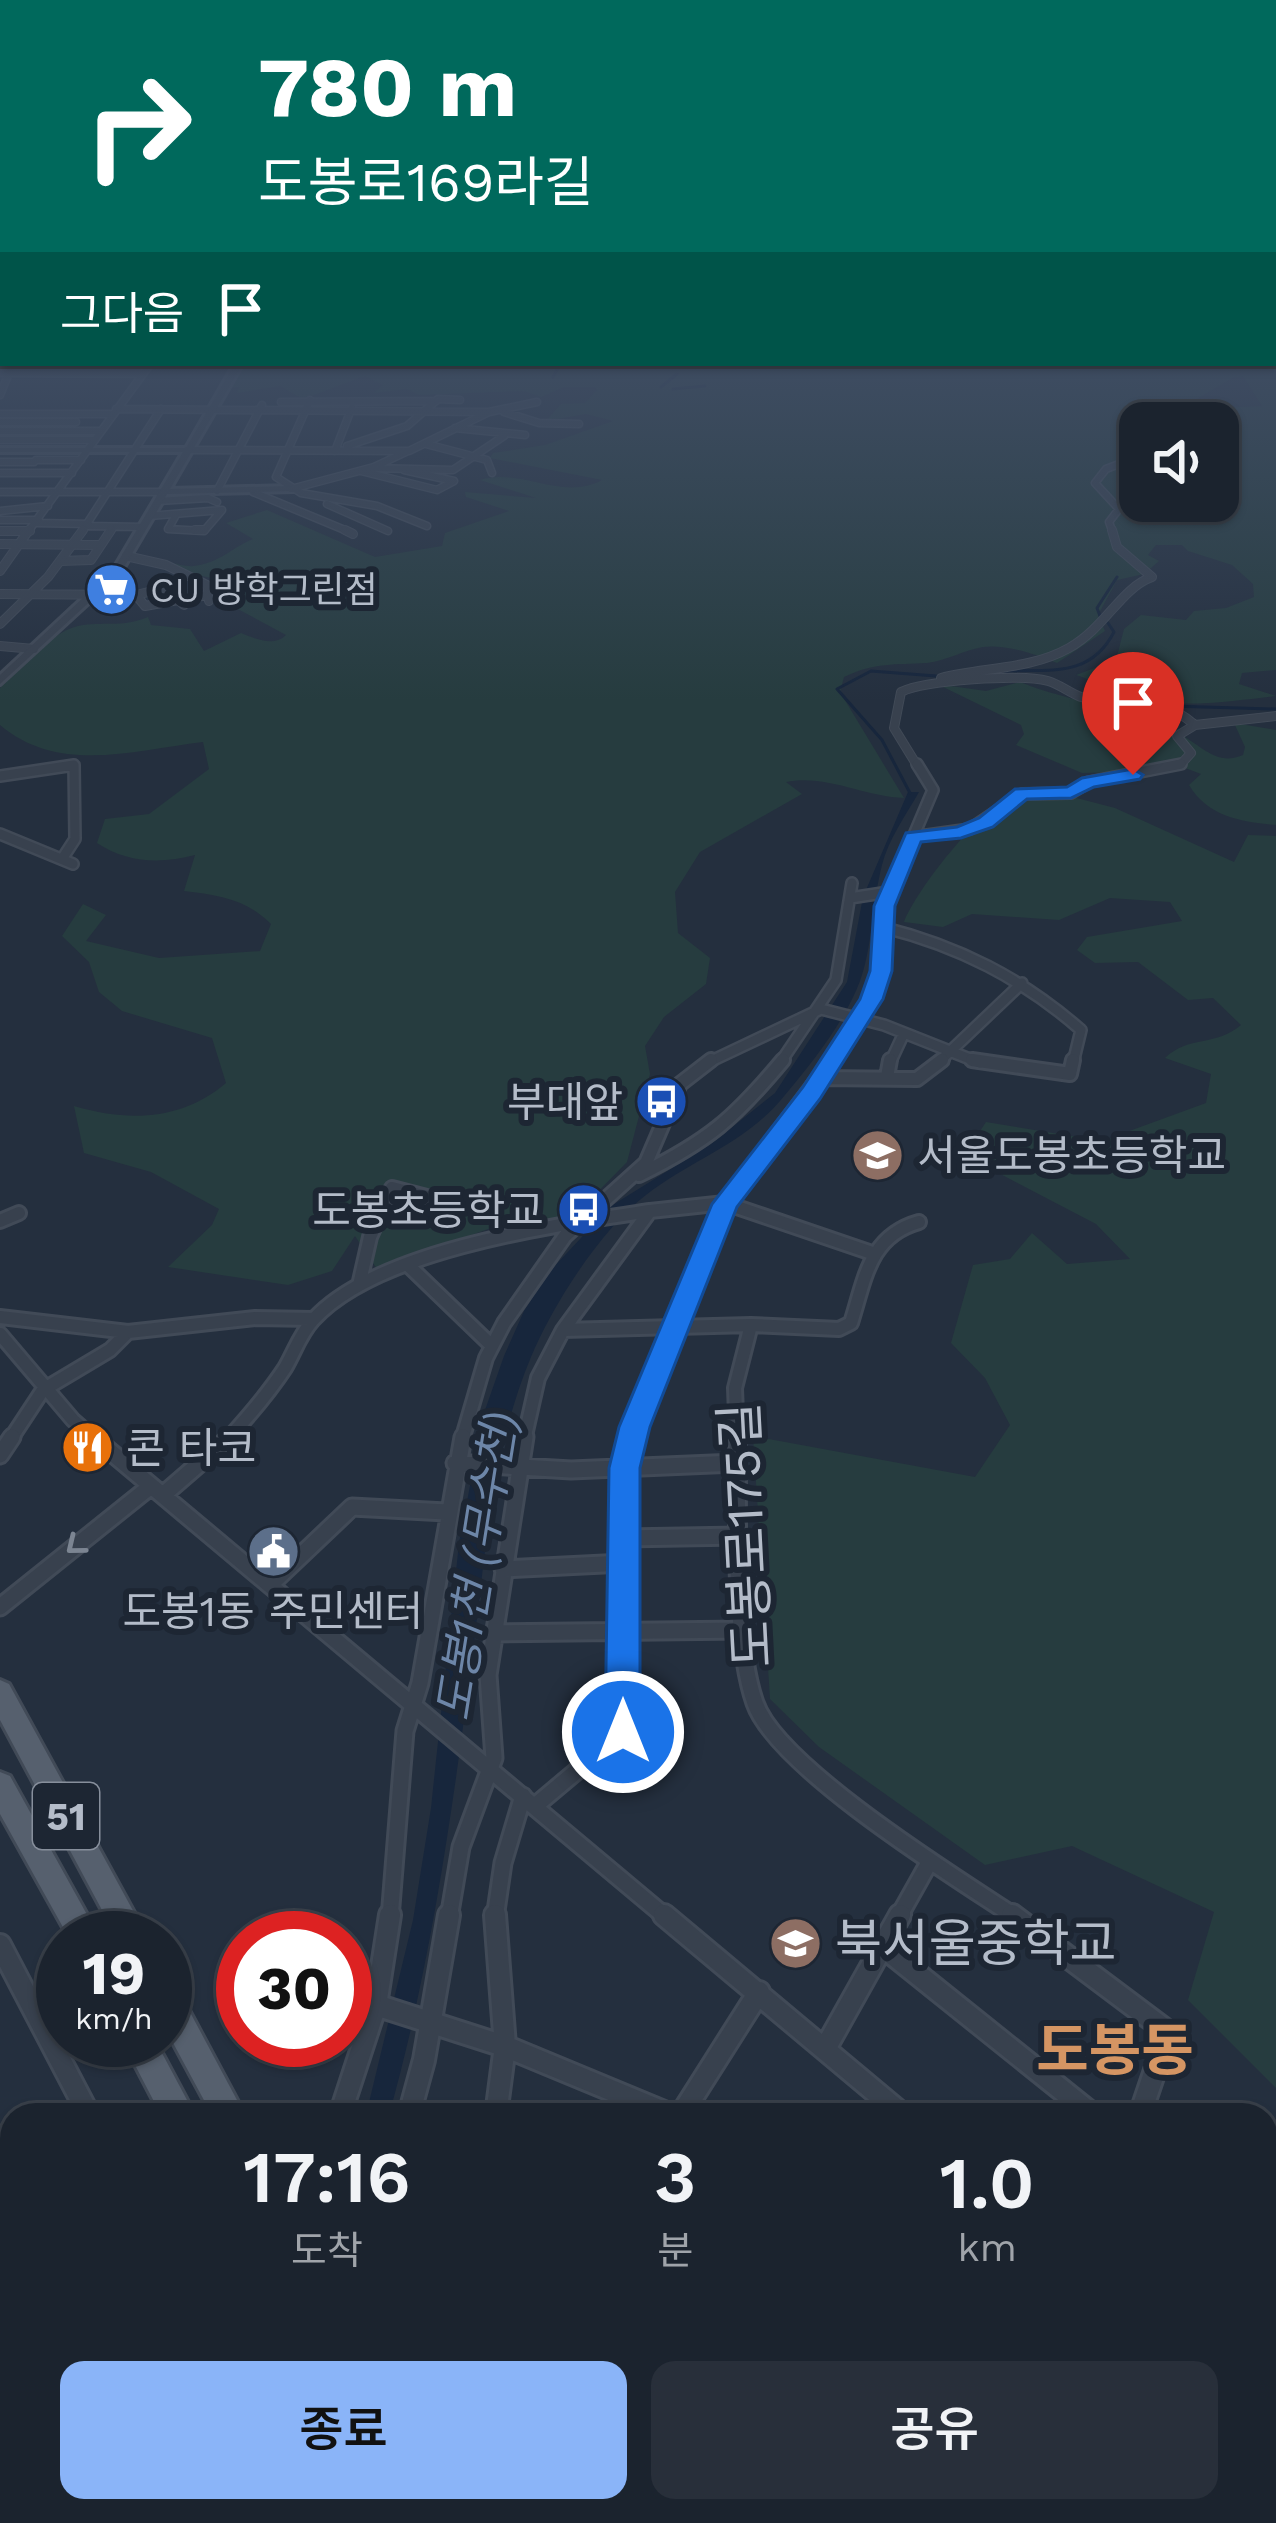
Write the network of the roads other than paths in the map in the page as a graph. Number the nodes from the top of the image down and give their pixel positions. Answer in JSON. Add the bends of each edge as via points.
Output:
{"nodes":[{"id":1,"x":32,"y":466,"type":"edge"},
{"id":2,"x":77,"y":466,"type":"edge"},
{"id":3,"x":123,"y":466,"type":"edge"},
{"id":4,"x":178,"y":466,"type":"edge"},
{"id":5,"x":232,"y":466,"type":"edge"},
{"id":6,"x":281,"y":466,"type":"edge"},
{"id":7,"x":362,"y":466,"type":"edge"},
{"id":8,"x":375,"y":466,"type":"edge"},
{"id":9,"x":460,"y":466,"type":"edge"},
{"id":10,"x":489,"y":466,"type":"edge"},
{"id":11,"x":1115,"y":466,"type":"edge"},
{"id":12,"x":367,"y":469,"type":"junction"},
{"id":13,"x":404,"y":470,"type":"junction"},
{"id":14,"x":0,"y":472,"type":"edge"},
{"id":15,"x":27,"y":472,"type":"junction"},
{"id":16,"x":72,"y":473,"type":"junction"},
{"id":17,"x":492,"y":473,"type":"dead end"},
{"id":18,"x":291,"y":489,"type":"junction"},
{"id":19,"x":13,"y":491,"type":"junction"},
{"id":20,"x":0,"y":492,"type":"edge"},
{"id":21,"x":58,"y":492,"type":"junction"},
{"id":22,"x":106,"y":492,"type":"junction"},
{"id":23,"x":253,"y":492,"type":"junction"},
{"id":24,"x":306,"y":493,"type":"junction"},
{"id":25,"x":160,"y":496,"type":"junction"},
{"id":26,"x":217,"y":497,"type":"junction"},
{"id":27,"x":341,"y":499,"type":"junction"},
{"id":28,"x":280,"y":503,"type":"junction"},
{"id":29,"x":327,"y":504,"type":"junction"},
{"id":30,"x":48,"y":506,"type":"junction"},
{"id":31,"x":1119,"y":508,"type":"edge"},
{"id":32,"x":1119,"y":508,"type":"edge"},
{"id":33,"x":303,"y":513,"type":"junction"},
{"id":34,"x":396,"y":514,"type":"junction"},
{"id":35,"x":0,"y":515,"type":"edge"},
{"id":36,"x":149,"y":515,"type":"junction"},
{"id":37,"x":215,"y":520,"type":"dead end"},
{"id":38,"x":38,"y":522,"type":"junction"},
{"id":39,"x":373,"y":524,"type":"junction"},
{"id":40,"x":88,"y":525,"type":"junction"},
{"id":41,"x":113,"y":526,"type":"junction"},
{"id":42,"x":428,"y":526,"type":"dead end"},
{"id":43,"x":143,"y":527,"type":"junction"},
{"id":44,"x":0,"y":531,"type":"edge"},
{"id":45,"x":30,"y":531,"type":"junction"},
{"id":46,"x":388,"y":531,"type":"dead end"},
{"id":47,"x":353,"y":534,"type":"dead end"},
{"id":48,"x":23,"y":543,"type":"junction"},
{"id":49,"x":0,"y":544,"type":"edge"},
{"id":50,"x":73,"y":544,"type":"junction"},
{"id":51,"x":101,"y":545,"type":"junction"},
{"id":52,"x":126,"y":556,"type":"junction"},
{"id":53,"x":60,"y":561,"type":"junction"},
{"id":54,"x":0,"y":571,"type":"edge"},
{"id":55,"x":95,"y":593,"type":"junction"},
{"id":56,"x":0,"y":594,"type":"edge"},
{"id":57,"x":34,"y":594,"type":"junction"},
{"id":58,"x":0,"y":624,"type":"edge"},
{"id":59,"x":0,"y":646,"type":"edge"},
{"id":60,"x":34,"y":649,"type":"junction"},
{"id":61,"x":0,"y":681,"type":"edge"},
{"id":62,"x":934,"y":681,"type":"junction"},
{"id":63,"x":1276,"y":716,"type":"edge"},
{"id":64,"x":1195,"y":725,"type":"junction"},
{"id":65,"x":0,"y":776,"type":"edge"},
{"id":66,"x":0,"y":834,"type":"edge"},
{"id":67,"x":914,"y":837,"type":"junction"},
{"id":68,"x":852,"y":883,"type":"dead end"},
{"id":69,"x":886,"y":892,"type":"junction"},
{"id":70,"x":852,"y":898,"type":"junction"},
{"id":71,"x":883,"y":927,"type":"junction"},
{"id":72,"x":1022,"y":983,"type":"junction"},
{"id":73,"x":823,"y":1010,"type":"junction"},
{"id":74,"x":858,"y":1017,"type":"junction"},
{"id":75,"x":904,"y":1033,"type":"junction"},
{"id":76,"x":952,"y":1053,"type":"junction"},
{"id":77,"x":886,"y":1077,"type":"junction"},
{"id":78,"x":820,"y":1078,"type":"junction"},
{"id":79,"x":632,"y":1178,"type":"junction"},
{"id":80,"x":446,"y":1202,"type":"dead end"},
{"id":81,"x":725,"y":1204,"type":"junction"},
{"id":82,"x":645,"y":1212,"type":"junction"},
{"id":83,"x":19,"y":1214,"type":"dead end"},
{"id":84,"x":0,"y":1221,"type":"edge"},
{"id":85,"x":919,"y":1222,"type":"dead end"},
{"id":86,"x":578,"y":1223,"type":"junction"},
{"id":87,"x":872,"y":1253,"type":"junction"},
{"id":88,"x":409,"y":1266,"type":"junction"},
{"id":89,"x":360,"y":1281,"type":"junction"},
{"id":90,"x":0,"y":1317,"type":"edge"},
{"id":91,"x":313,"y":1319,"type":"junction"},
{"id":92,"x":751,"y":1324,"type":"junction"},
{"id":93,"x":675,"y":1326,"type":"junction"},
{"id":94,"x":563,"y":1330,"type":"junction"},
{"id":95,"x":128,"y":1333,"type":"junction"},
{"id":96,"x":0,"y":1334,"type":"edge"},
{"id":97,"x":492,"y":1346,"type":"junction"},
{"id":98,"x":44,"y":1390,"type":"junction"},
{"id":99,"x":0,"y":1455,"type":"edge"},
{"id":100,"x":736,"y":1463,"type":"junction"},
{"id":101,"x":458,"y":1464,"type":"junction"},
{"id":102,"x":515,"y":1468,"type":"junction"},
{"id":103,"x":624,"y":1468,"type":"junction"},
{"id":104,"x":157,"y":1490,"type":"junction"},
{"id":105,"x":446,"y":1512,"type":"junction"},
{"id":106,"x":739,"y":1536,"type":"junction"},
{"id":107,"x":624,"y":1538,"type":"junction"},
{"id":108,"x":624,"y":1563,"type":"junction"},
{"id":109,"x":503,"y":1569,"type":"junction"},
{"id":110,"x":272,"y":1584,"type":"junction"},
{"id":111,"x":0,"y":1607,"type":"edge"},
{"id":112,"x":623,"y":1630,"type":"junction"},
{"id":113,"x":743,"y":1630,"type":"junction"},
{"id":114,"x":494,"y":1633,"type":"junction"},
{"id":115,"x":0,"y":1693,"type":"edge"},
{"id":116,"x":417,"y":1710,"type":"junction"},
{"id":117,"x":486,"y":1768,"type":"junction"},
{"id":118,"x":0,"y":1786,"type":"edge"},
{"id":119,"x":529,"y":1801,"type":"junction"},
{"id":120,"x":930,"y":1861,"type":"junction"},
{"id":121,"x":70,"y":1911,"type":"edge"},
{"id":122,"x":118,"y":1911,"type":"edge"},
{"id":123,"x":0,"y":1945,"type":"edge"},
{"id":124,"x":881,"y":1945,"type":"junction"},
{"id":125,"x":759,"y":1992,"type":"junction"},
{"id":126,"x":379,"y":2006,"type":"junction"},
{"id":127,"x":429,"y":2020,"type":"junction"},
{"id":128,"x":192,"y":2047,"type":"edge"},
{"id":129,"x":507,"y":2047,"type":"junction"},
{"id":130,"x":826,"y":2047,"type":"junction"},
{"id":131,"x":153,"y":2067,"type":"edge"},
{"id":132,"x":83,"y":2103,"type":"edge"},
{"id":133,"x":172,"y":2103,"type":"edge"},
{"id":134,"x":222,"y":2103,"type":"edge"},
{"id":135,"x":344,"y":2103,"type":"edge"},
{"id":136,"x":412,"y":2103,"type":"edge"},
{"id":137,"x":498,"y":2103,"type":"edge"},
{"id":138,"x":642,"y":2103,"type":"edge"},
{"id":139,"x":689,"y":2103,"type":"edge"},
{"id":140,"x":889,"y":2103,"type":"edge"},
{"id":141,"x":1078,"y":2103,"type":"edge"},
{"id":142,"x":1144,"y":2103,"type":"edge"}],
"edges":[{"from":1,"to":15,"type":"street"},
{"from":2,"to":16,"type":"street"},
{"from":3,"to":22,"type":"street"},
{"from":4,"to":25,"type":"street"},
{"from":5,"to":26,"type":"street"},
{"from":6,"to":18,"type":"street","via":[[276,477]]},
{"from":7,"to":12,"type":"street"},
{"from":8,"to":12,"type":"street"},
{"from":9,"to":13,"type":"street"},
{"from":10,"to":17,"type":"street"},
{"from":11,"to":31,"type":"street","via":[[1095,483]]},
{"from":12,"to":13,"type":"street"},
{"from":12,"to":13,"type":"street","via":[[437,490],[454,482]]},
{"from":12,"to":18,"type":"street"},
{"from":14,"to":15,"type":"street"},
{"from":15,"to":16,"type":"street"},
{"from":15,"to":19,"type":"street"},
{"from":16,"to":21,"type":"street"},
{"from":18,"to":23,"type":"street"},
{"from":18,"to":24,"type":"street"},
{"from":19,"to":20,"type":"street"},
{"from":19,"to":21,"type":"street"},
{"from":21,"to":22,"type":"street"},
{"from":21,"to":30,"type":"street"},
{"from":22,"to":25,"type":"street"},
{"from":22,"to":40,"type":"street"},
{"from":23,"to":26,"type":"street"},
{"from":23,"to":28,"type":"street"},
{"from":24,"to":27,"type":"street"},
{"from":24,"to":28,"type":"street"},
{"from":25,"to":26,"type":"street"},
{"from":25,"to":36,"type":"street"},
{"from":27,"to":29,"type":"street"},
{"from":27,"to":34,"type":"street"},
{"from":28,"to":33,"type":"street"},
{"from":29,"to":33,"type":"street"},
{"from":29,"to":39,"type":"street"},
{"from":30,"to":35,"type":"street"},
{"from":30,"to":38,"type":"street"},
{"from":32,"to":62,"type":"street","via":[[1109,522],[1117,547],[1152,575],[1130,585],[1116,614],[1042,663]]},
{"from":33,"to":47,"type":"street"},
{"from":34,"to":39,"type":"street"},
{"from":34,"to":42,"type":"street"},
{"from":35,"to":38,"type":"street"},
{"from":36,"to":37,"type":"street"},
{"from":36,"to":43,"type":"street"},
{"from":38,"to":40,"type":"street"},
{"from":38,"to":45,"type":"street"},
{"from":39,"to":46,"type":"street"},
{"from":40,"to":41,"type":"street"},
{"from":40,"to":50,"type":"street"},
{"from":41,"to":43,"type":"street"},
{"from":41,"to":51,"type":"street"},
{"from":43,"to":52,"type":"street"},
{"from":44,"to":45,"type":"street"},
{"from":45,"to":48,"type":"street"},
{"from":48,"to":49,"type":"street"},
{"from":48,"to":50,"type":"street"},
{"from":48,"to":54,"type":"street"},
{"from":50,"to":51,"type":"street"},
{"from":50,"to":53,"type":"street"},
{"from":51,"to":53,"type":"street","via":[[89,561]]},
{"from":52,"to":55,"type":"street"},
{"from":52,"to":55,"type":"street","via":[[180,571],[207,585],[209,599],[182,603],[166,588]]},
{"from":53,"to":57,"type":"street"},
{"from":55,"to":57,"type":"street"},
{"from":55,"to":60,"type":"street"},
{"from":56,"to":57,"type":"street"},
{"from":57,"to":58,"type":"street"},
{"from":59,"to":60,"type":"street"},
{"from":60,"to":61,"type":"street"},
{"from":62,"to":64,"type":"street","via":[[1048,681],[1087,699],[1177,709]]},
{"from":62,"to":67,"type":"street","via":[[904,687],[894,713],[895,732],[933,788]]},
{"from":63,"to":64,"type":"street"},
{"from":64,"to":67,"type":"street","via":[[1177,736],[1191,753],[1181,764],[1089,782],[1071,793],[1022,794],[970,829]]},
{"from":65,"to":66,"type":"street","via":[[74,764],[75,839],[68,862]]},
{"from":67,"to":69,"type":"street"},
{"from":68,"to":70,"type":"street"},
{"from":69,"to":70,"type":"street"},
{"from":69,"to":71,"type":"street"},
{"from":70,"to":73,"type":"street"},
{"from":71,"to":72,"type":"street","via":[[960,948]]},
{"from":71,"to":74,"type":"street","via":[[881,971]]},
{"from":72,"to":76,"type":"street"},
{"from":72,"to":76,"type":"street","via":[[1081,1030],[1070,1074],[994,1067]]},
{"from":73,"to":74,"type":"street"},
{"from":73,"to":79,"type":"street","via":[[748,1105],[694,1148]]},
{"from":73,"to":79,"type":"street","via":[[714,1058],[680,1084],[656,1146]]},
{"from":74,"to":75,"type":"street"},
{"from":74,"to":78,"type":"street"},
{"from":75,"to":76,"type":"street"},
{"from":75,"to":77,"type":"street"},
{"from":76,"to":77,"type":"street","via":[[917,1079]]},
{"from":77,"to":78,"type":"street"},
{"from":78,"to":81,"type":"street"},
{"from":79,"to":86,"type":"street"},
{"from":80,"to":89,"type":"street","via":[[392,1188]]},
{"from":81,"to":82,"type":"street"},
{"from":81,"to":87,"type":"street"},
{"from":81,"to":93,"type":"street"},
{"from":82,"to":86,"type":"street"},
{"from":82,"to":94,"type":"street"},
{"from":83,"to":84,"type":"street"},
{"from":85,"to":87,"type":"street","via":[[890,1231]]},
{"from":86,"to":88,"type":"street"},
{"from":86,"to":97,"type":"street"},
{"from":87,"to":92,"type":"street","via":[[851,1323]]},
{"from":88,"to":89,"type":"street"},
{"from":88,"to":97,"type":"street"},
{"from":89,"to":91,"type":"street"},
{"from":90,"to":95,"type":"street"},
{"from":91,"to":95,"type":"street"},
{"from":91,"to":104,"type":"street","via":[[223,1446]]},
{"from":92,"to":93,"type":"street"},
{"from":92,"to":100,"type":"street","name":"도봉로175길","via":[[735,1388]]},
{"from":93,"to":94,"type":"street"},
{"from":93,"to":103,"type":"street"},
{"from":94,"to":102,"type":"street","via":[[538,1378]]},
{"from":95,"to":98,"type":"street"},
{"from":96,"to":98,"type":"street"},
{"from":97,"to":101,"type":"street"},
{"from":98,"to":99,"type":"street"},
{"from":98,"to":104,"type":"street"},
{"from":100,"to":103,"type":"street"},
{"from":100,"to":106,"type":"street","name":"도봉로175길"},
{"from":101,"to":102,"type":"street"},
{"from":101,"to":105,"type":"street"},
{"from":102,"to":103,"type":"street"},
{"from":102,"to":109,"type":"street"},
{"from":103,"to":107,"type":"street"},
{"from":104,"to":110,"type":"street"},
{"from":104,"to":111,"type":"street","one_way":true},
{"from":105,"to":110,"type":"street","via":[[352,1507]]},
{"from":105,"to":116,"type":"street"},
{"from":106,"to":107,"type":"street"},
{"from":106,"to":113,"type":"street","name":"도봉로175길"},
{"from":107,"to":108,"type":"street"},
{"from":108,"to":109,"type":"street"},
{"from":108,"to":112,"type":"street"},
{"from":109,"to":114,"type":"street"},
{"from":110,"to":116,"type":"street"},
{"from":112,"to":113,"type":"street"},
{"from":112,"to":114,"type":"street"},
{"from":112,"to":119,"type":"street","via":[[623,1732]]},
{"from":113,"to":120,"type":"street","name":"도봉로175길","via":[[767,1727],[790,1754]]},
{"from":114,"to":117,"type":"street","via":[[487,1688],[494,1758]]},
{"from":115,"to":122,"type":"main road","number":"51"},
{"from":116,"to":117,"type":"street"},
{"from":116,"to":126,"type":"street","via":[[405,1731]]},
{"from":117,"to":119,"type":"street"},
{"from":117,"to":127,"type":"street","via":[[461,1847]]},
{"from":118,"to":121,"type":"main road","number":"51"},
{"from":119,"to":125,"type":"street"},
{"from":119,"to":129,"type":"street","via":[[505,1850],[495,1929]]},
{"from":120,"to":124,"type":"street"},
{"from":120,"to":142,"type":"street","name":"도봉로175길","via":[[1168,2032]]},
{"from":123,"to":132,"type":"street"},
{"from":124,"to":130,"type":"street"},
{"from":124,"to":141,"type":"street"},
{"from":125,"to":130,"type":"street"},
{"from":125,"to":139,"type":"street"},
{"from":126,"to":127,"type":"street"},
{"from":126,"to":135,"type":"street"},
{"from":127,"to":129,"type":"street"},
{"from":127,"to":136,"type":"street"},
{"from":128,"to":134,"type":"main road"},
{"from":129,"to":137,"type":"street"},
{"from":129,"to":138,"type":"street"},
{"from":130,"to":140,"type":"street"},
{"from":131,"to":133,"type":"main road"}]}
